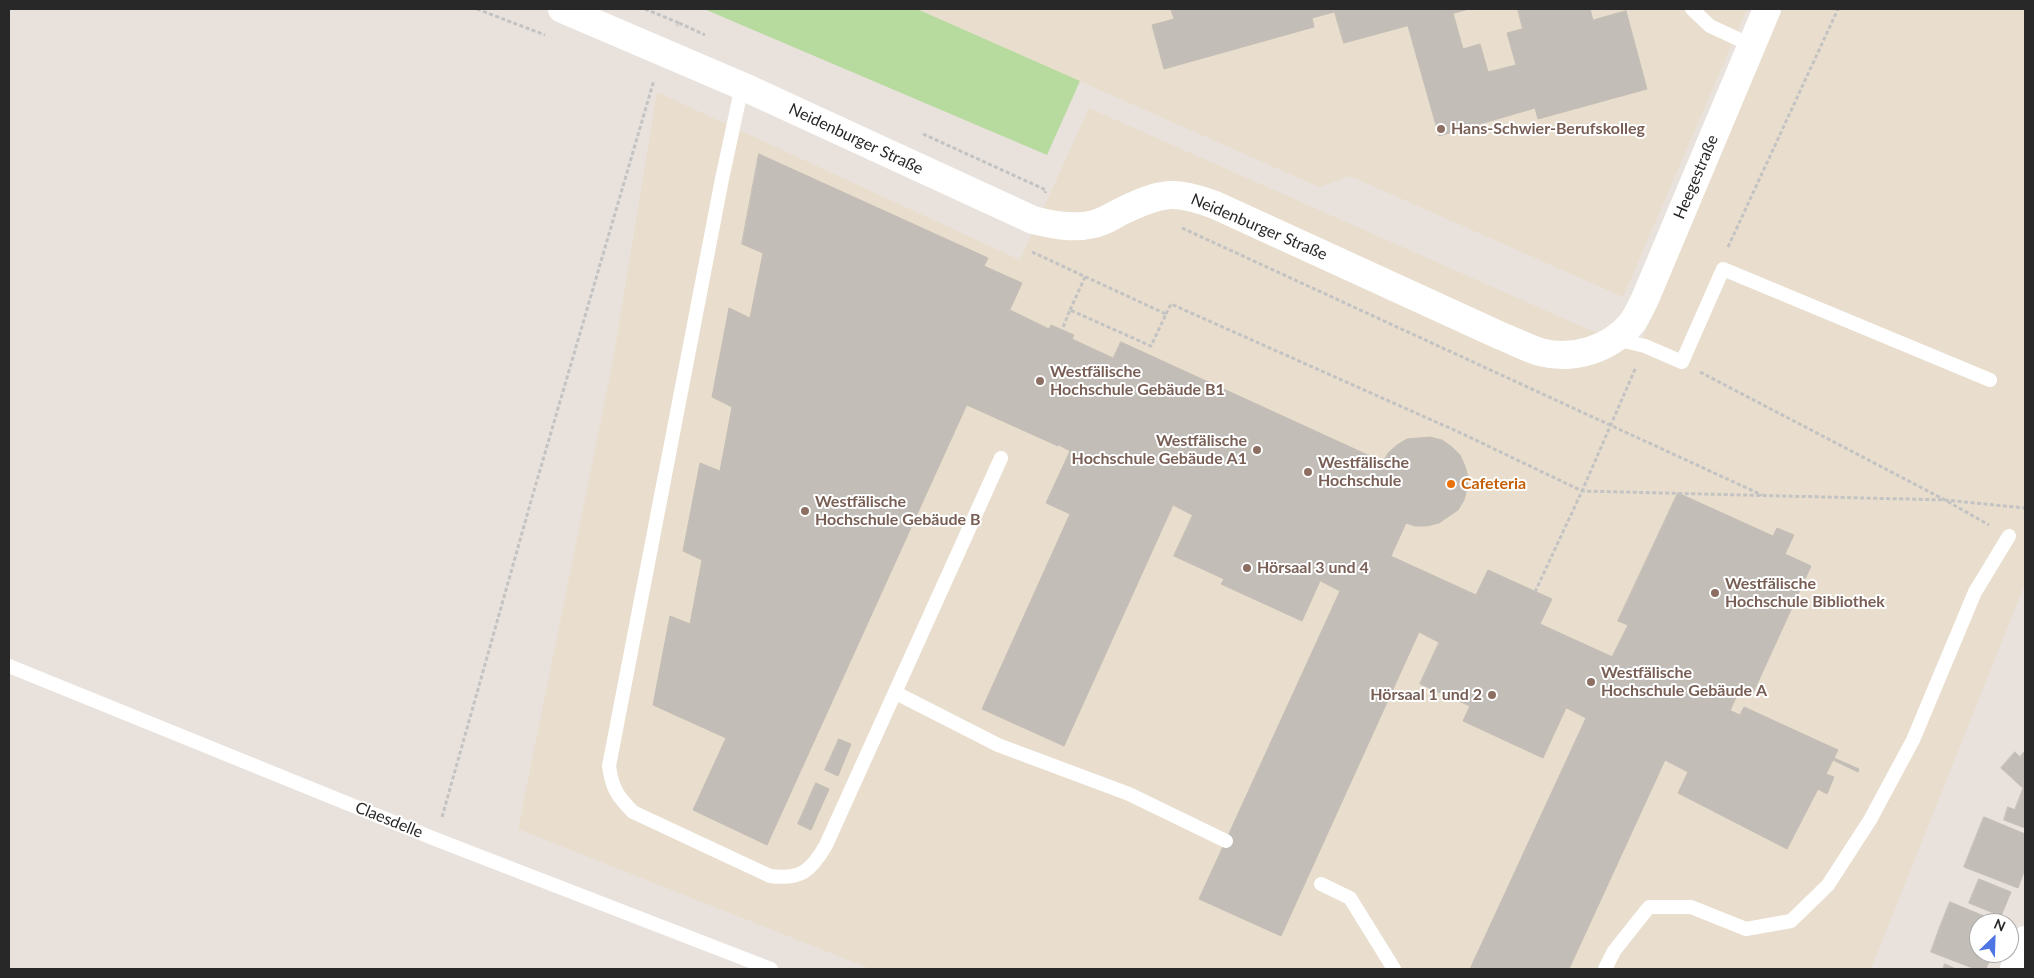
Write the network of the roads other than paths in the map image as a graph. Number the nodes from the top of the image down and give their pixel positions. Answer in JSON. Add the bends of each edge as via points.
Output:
{"nodes":[{"id":1,"x":562,"y":9,"type":"edge"},
{"id":2,"x":1692,"y":9,"type":"edge"},
{"id":3,"x":1767,"y":9,"type":"edge"},
{"id":4,"x":1751,"y":45,"type":"junction"},
{"id":5,"x":742,"y":86,"type":"junction"},
{"id":6,"x":1616,"y":339,"type":"junction"},
{"id":7,"x":1990,"y":380,"type":"dead end"},
{"id":8,"x":1002,"y":458,"type":"dead end"},
{"id":9,"x":2009,"y":536,"type":"road end"},
{"id":10,"x":9,"y":666,"type":"edge"},
{"id":11,"x":896,"y":693,"type":"junction"},
{"id":12,"x":1226,"y":841,"type":"dead end"},
{"id":13,"x":1321,"y":884,"type":"dead end"},
{"id":14,"x":2025,"y":940,"type":"edge"},
{"id":15,"x":771,"y":969,"type":"edge"},
{"id":16,"x":1394,"y":969,"type":"edge"},
{"id":17,"x":1605,"y":969,"type":"edge"},
{"id":18,"x":2014,"y":969,"type":"edge"}],
"edges":[{"from":1,"to":5,"type":"street","name":"Neidenburger Straße"},
{"from":2,"to":4,"type":"lane","via":[[1710,26]]},
{"from":3,"to":4,"type":"street","name":"Heegestraße"},
{"from":4,"to":6,"type":"street","name":"Heegestraße","via":[[1645,299],[1633,321]]},
{"from":5,"to":6,"type":"street","name":"Neidenburger Straße","via":[[1033,220],[1055,226],[1095,224],[1146,199],[1166,195],[1188,196],[1215,205],[1542,352],[1568,354],[1594,350]]},
{"from":5,"to":11,"type":"lane","via":[[609,766],[611,784],[633,812],[770,876],[788,878],[816,863]]},
{"from":6,"to":7,"type":"lane","via":[[1645,346],[1682,362],[1723,269]]},
{"from":8,"to":11,"type":"lane"},
{"from":9,"to":17,"type":"lane","via":[[1975,592],[1913,740],[1870,820],[1828,885],[1791,921],[1746,929],[1691,907],[1649,907],[1614,951]]},
{"from":10,"to":15,"type":"lane","name":"Claesdelle","via":[[435,839]]},
{"from":11,"to":12,"type":"lane","via":[[998,745],[1129,794]]},
{"from":13,"to":16,"type":"lane","via":[[1350,898]]},
{"from":14,"to":18,"type":"street"}]}
